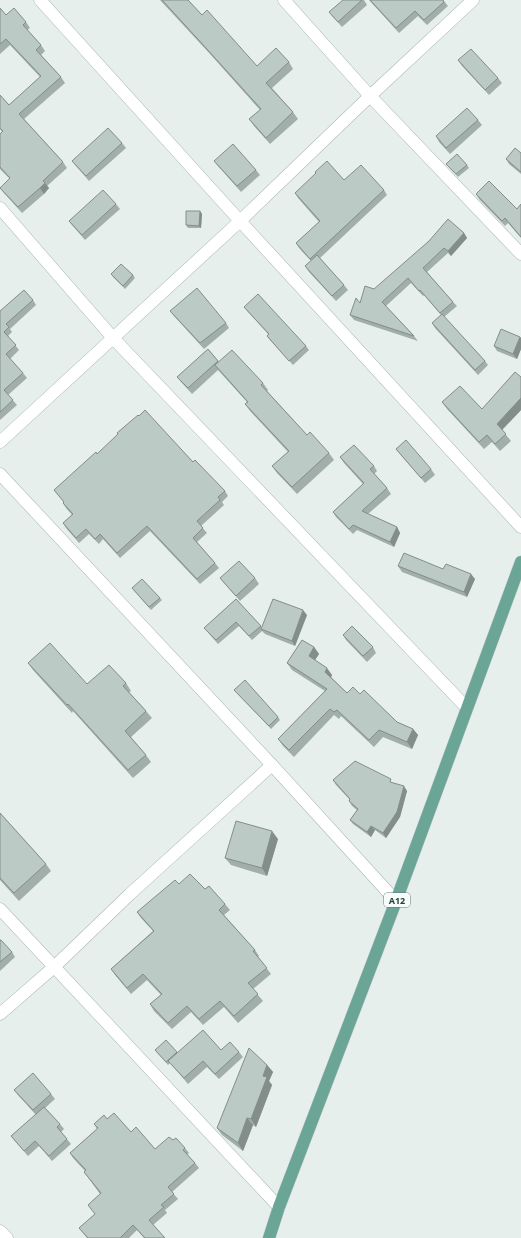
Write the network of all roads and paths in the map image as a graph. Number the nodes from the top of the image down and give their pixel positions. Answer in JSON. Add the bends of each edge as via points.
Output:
{"nodes":[{"id":1,"x":40,"y":0,"type":"edge"},
{"id":2,"x":284,"y":0,"type":"edge"},
{"id":3,"x":473,"y":0,"type":"edge"},
{"id":4,"x":370,"y":96,"type":"junction"},
{"id":5,"x":0,"y":208,"type":"edge"},
{"id":6,"x":240,"y":221,"type":"junction"},
{"id":7,"x":521,"y":254,"type":"edge"},
{"id":8,"x":113,"y":338,"type":"junction"},
{"id":9,"x":0,"y":442,"type":"edge"},
{"id":10,"x":1,"y":477,"type":"edge"},
{"id":11,"x":521,"y":527,"type":"edge"},
{"id":12,"x":521,"y":562,"type":"edge"},
{"id":13,"x":467,"y":708,"type":"junction"},
{"id":14,"x":272,"y":765,"type":"junction"},
{"id":15,"x":396,"y":900,"type":"junction"},
{"id":16,"x":0,"y":909,"type":"edge"},
{"id":17,"x":54,"y":967,"type":"junction"},
{"id":18,"x":0,"y":1014,"type":"edge"},
{"id":19,"x":279,"y":1207,"type":"junction"},
{"id":20,"x":0,"y":1231,"type":"edge"},
{"id":21,"x":7,"y":1238,"type":"edge"},
{"id":22,"x":269,"y":1238,"type":"edge"}],
"edges":[{"from":1,"to":6,"type":"street"},
{"from":2,"to":4,"type":"street"},
{"from":3,"to":4,"type":"street"},
{"from":4,"to":6,"type":"street"},
{"from":4,"to":7,"type":"street"},
{"from":5,"to":8,"type":"street"},
{"from":6,"to":8,"type":"street"},
{"from":6,"to":11,"type":"street"},
{"from":8,"to":9,"type":"street"},
{"from":8,"to":13,"type":"street"},
{"from":10,"to":14,"type":"street"},
{"from":12,"to":13,"type":"main road","number":"A12"},
{"from":13,"to":15,"type":"main road","number":"A12"},
{"from":14,"to":15,"type":"street"},
{"from":14,"to":17,"type":"street"},
{"from":15,"to":19,"type":"main road","number":"A12"},
{"from":16,"to":17,"type":"street"},
{"from":17,"to":18,"type":"street"},
{"from":17,"to":19,"type":"street"},
{"from":19,"to":22,"type":"main road","number":"A12"},
{"from":20,"to":21,"type":"street"}]}
